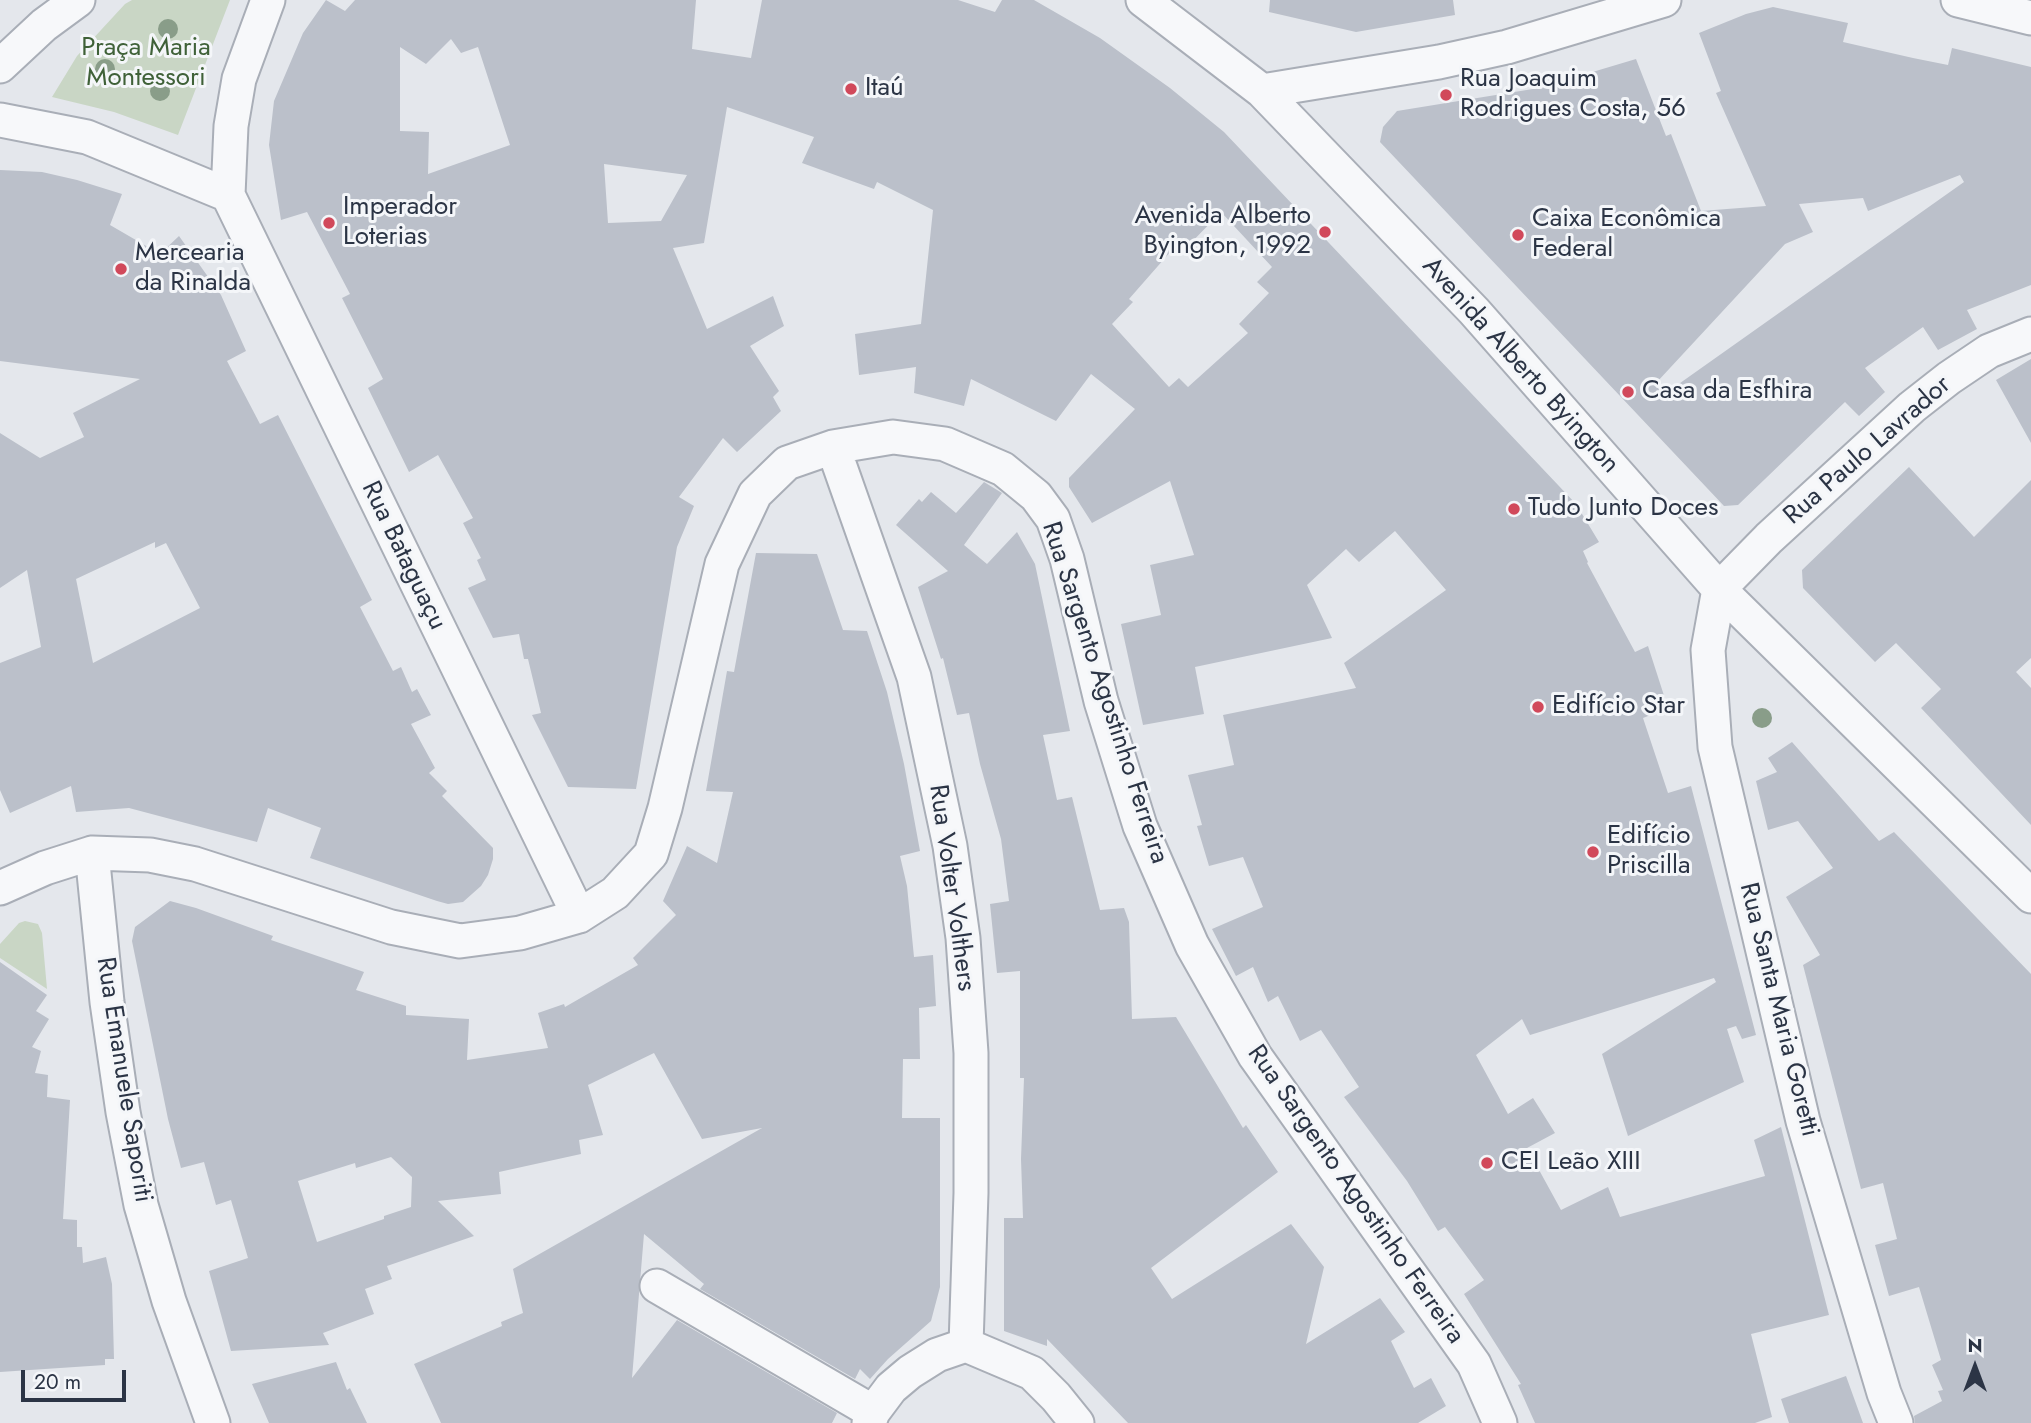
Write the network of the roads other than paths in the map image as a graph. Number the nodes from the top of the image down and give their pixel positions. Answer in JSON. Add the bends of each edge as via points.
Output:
{"nodes":[{"id":1,"x":78,"y":0,"type":"edge"},
{"id":2,"x":268,"y":0,"type":"edge"},
{"id":3,"x":1143,"y":0,"type":"edge"},
{"id":4,"x":1664,"y":0,"type":"edge"},
{"id":5,"x":1958,"y":0,"type":"edge"},
{"id":6,"x":2031,"y":18,"type":"edge"},
{"id":7,"x":0,"y":66,"type":"edge"},
{"id":8,"x":1262,"y":91,"type":"junction"},
{"id":9,"x":0,"y":120,"type":"edge"},
{"id":10,"x":228,"y":195,"type":"junction"},
{"id":11,"x":2031,"y":334,"type":"edge"},
{"id":12,"x":833,"y":447,"type":"junction"},
{"id":13,"x":1719,"y":589,"type":"junction"},
{"id":14,"x":92,"y":853,"type":"junction"},
{"id":15,"x":0,"y":888,"type":"edge"},
{"id":16,"x":2031,"y":896,"type":"edge"},
{"id":17,"x":579,"y":916,"type":"junction"},
{"id":18,"x":657,"y":1286,"type":"dead end"},
{"id":19,"x":966,"y":1345,"type":"junction"},
{"id":20,"x":871,"y":1418,"type":"edge"},
{"id":21,"x":213,"y":1423,"type":"edge"},
{"id":22,"x":1077,"y":1423,"type":"edge"},
{"id":23,"x":1500,"y":1423,"type":"edge"},
{"id":24,"x":1896,"y":1423,"type":"edge"}],
"edges":[{"from":1,"to":7,"type":"street","via":[[44,24]]},
{"from":2,"to":10,"type":"street","via":[[239,79],[231,126]]},
{"from":3,"to":8,"type":"street","name":"Avenida Alberto Byington"},
{"from":4,"to":8,"type":"street","via":[[1507,47]]},
{"from":5,"to":6,"type":"street"},
{"from":8,"to":13,"type":"street","name":"Avenida Alberto Byington","via":[[1474,311]]},
{"from":9,"to":10,"type":"street","via":[[86,137]]},
{"from":10,"to":17,"type":"street","name":"Rua Bataguaçu"},
{"from":11,"to":13,"type":"street","name":"Rua Paulo Lavrador","via":[[1989,351],[1912,407]]},
{"from":12,"to":17,"type":"street","name":"Rua Sargento Agostinho Ferreira","via":[[788,464],[755,494],[722,564],[651,854],[615,893]]},
{"from":12,"to":19,"type":"street","name":"Rua Volter Volthers","via":[[914,677],[950,846],[971,1053]]},
{"from":12,"to":23,"type":"street","name":"Rua Sargento Agostinho Ferreira","via":[[893,437],[945,444],[1003,469],[1036,496],[1053,519],[1068,559],[1101,701],[1140,826],[1192,945],[1255,1056],[1474,1364]]},
{"from":13,"to":16,"type":"street","name":"Avenida Alberto Byington"},
{"from":13,"to":24,"type":"street","name":"Rua Santa Maria Goretti","via":[[1708,650],[1715,747],[1803,1121]]},
{"from":14,"to":15,"type":"street","name":"Rua Sargento Agostinho Ferreira"},
{"from":14,"to":17,"type":"street","name":"Rua Sargento Agostinho Ferreira","via":[[150,855],[195,863],[391,927],[460,941],[520,933]]},
{"from":14,"to":21,"type":"street","name":"Rua Emanuele Saporiti","via":[[113,1044],[141,1205],[169,1301]]},
{"from":18,"to":20,"type":"street"},
{"from":19,"to":20,"type":"street","via":[[909,1372],[891,1388]]},
{"from":19,"to":22,"type":"street","via":[[1032,1373]]}]}
